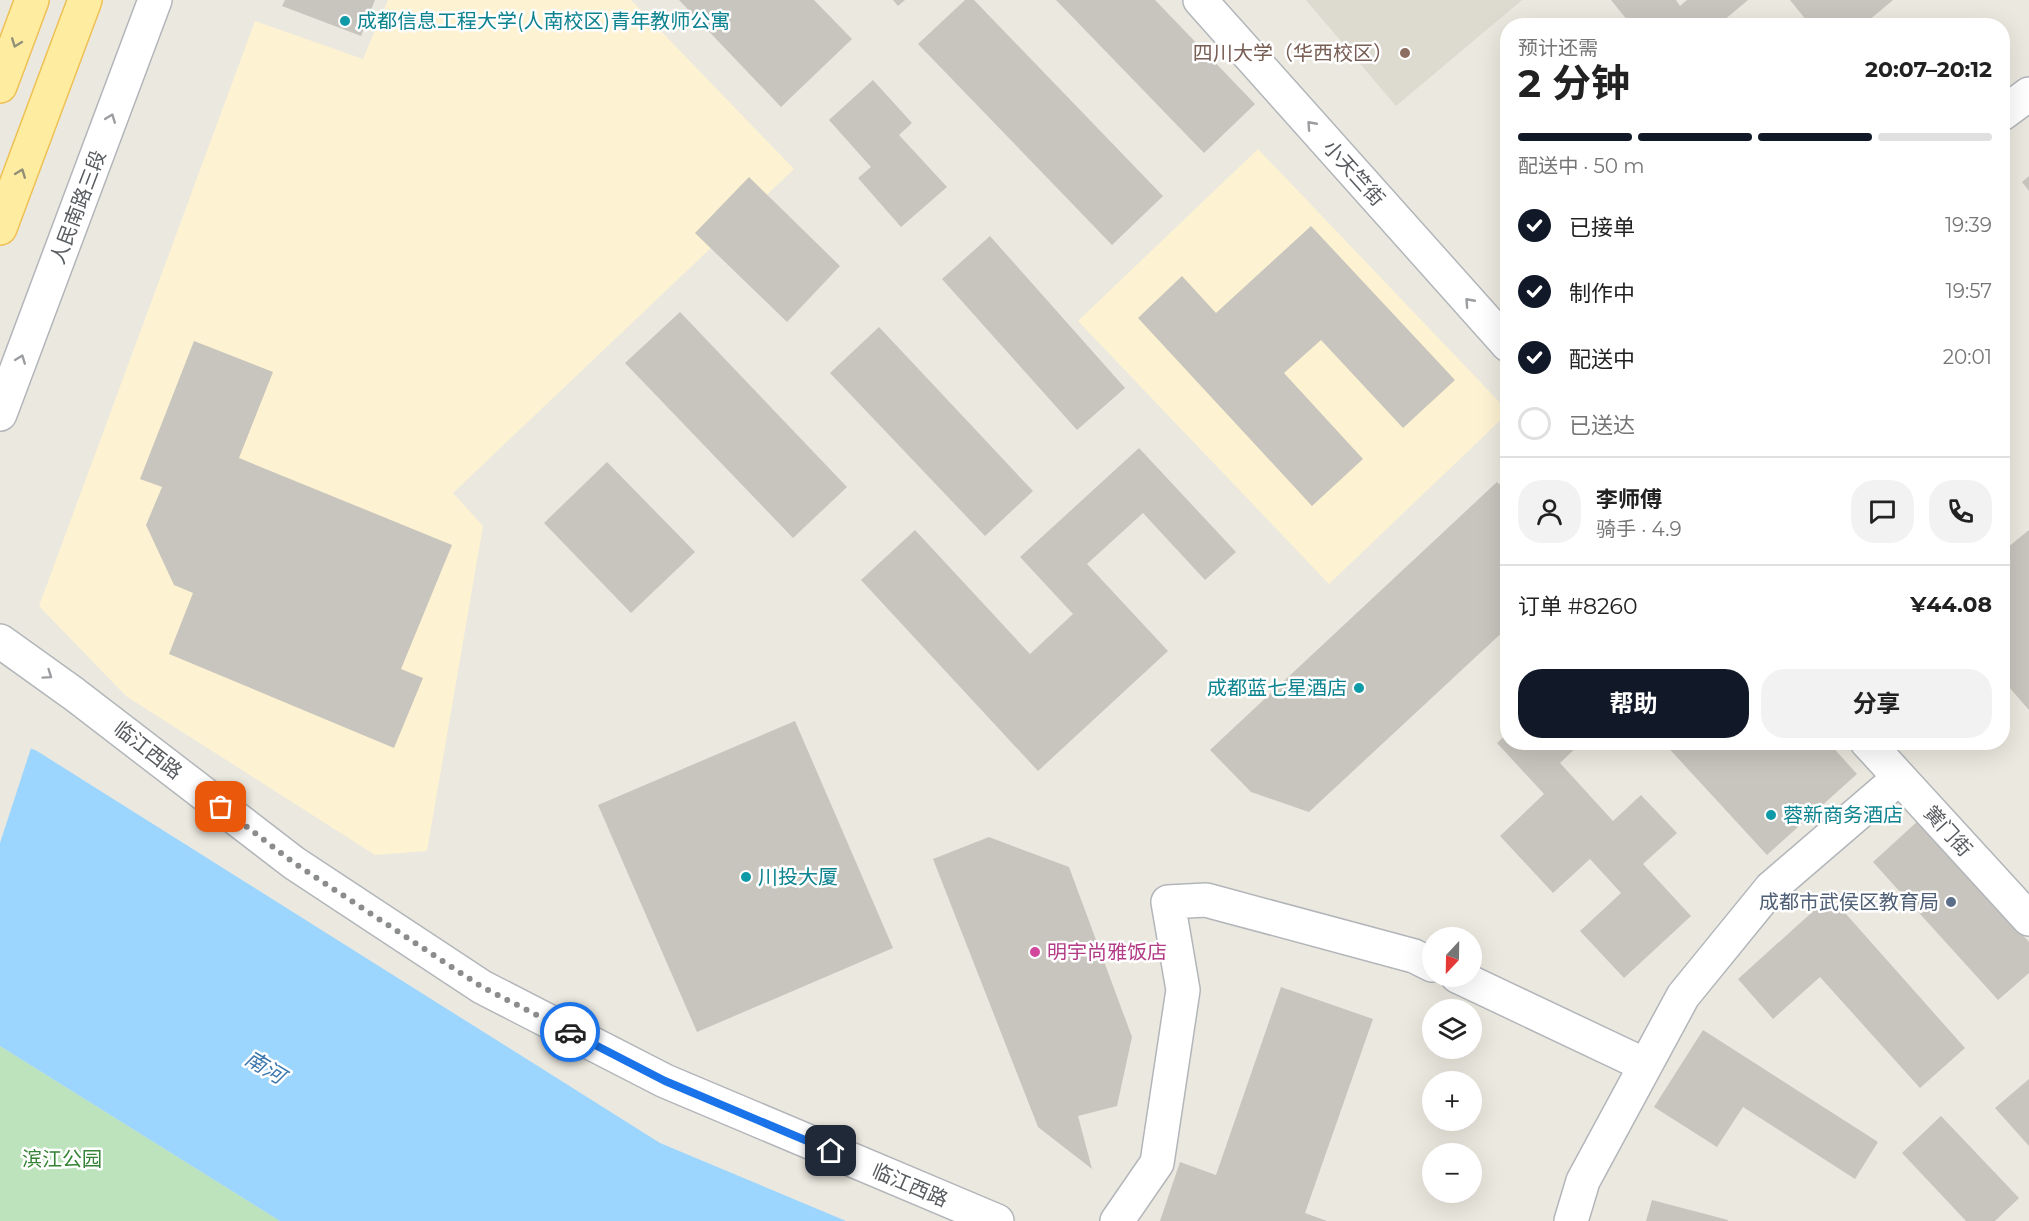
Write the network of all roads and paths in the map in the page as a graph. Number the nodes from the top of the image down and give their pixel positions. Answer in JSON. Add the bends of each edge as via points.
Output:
{"nodes":[{"id":1,"x":32,"y":0,"type":"edge"},
{"id":2,"x":85,"y":0,"type":"edge"},
{"id":3,"x":155,"y":0,"type":"edge"},
{"id":4,"x":1200,"y":0,"type":"edge"},
{"id":5,"x":0,"y":86,"type":"edge"},
{"id":6,"x":2029,"y":93,"type":"edge"},
{"id":7,"x":2010,"y":108,"type":"edge"},
{"id":8,"x":0,"y":228,"type":"edge"},
{"id":9,"x":1500,"y":336,"type":"edge"},
{"id":10,"x":0,"y":414,"type":"edge"},
{"id":11,"x":0,"y":641,"type":"edge"},
{"id":12,"x":1874,"y":750,"type":"edge"},
{"id":13,"x":1899,"y":778,"type":"junction"},
{"id":14,"x":2029,"y":920,"type":"edge"},
{"id":15,"x":1422,"y":960,"type":"edge"},
{"id":16,"x":1481,"y":987,"type":"edge"},
{"id":17,"x":1645,"y":1065,"type":"junction"},
{"id":18,"x":997,"y":1221,"type":"edge"},
{"id":19,"x":1117,"y":1221,"type":"edge"},
{"id":20,"x":1571,"y":1221,"type":"edge"}],
"edges":[{"from":1,"to":5,"type":"main road","one_way":true},
{"from":8,"to":2,"type":"main road","one_way":true},
{"from":10,"to":3,"type":"street","name":"人民南路三段","one_way":true},
{"from":9,"to":4,"type":"street","name":"小天竺街","one_way":true},
{"from":6,"to":7,"type":"street"},
{"from":11,"to":18,"type":"street","name":"临江西路","one_way":true,"via":[[294,863],[482,987],[665,1081]]},
{"from":12,"to":13,"type":"street","name":"黉门街"},
{"from":13,"to":14,"type":"street","name":"黉门街"},
{"from":13,"to":17,"type":"street","via":[[1771,888],[1683,996]]},
{"from":15,"to":19,"type":"street","via":[[1206,900],[1168,902],[1183,990],[1157,1163]]},
{"from":16,"to":17,"type":"street"},
{"from":17,"to":20,"type":"street","via":[[1583,1181]]}]}
